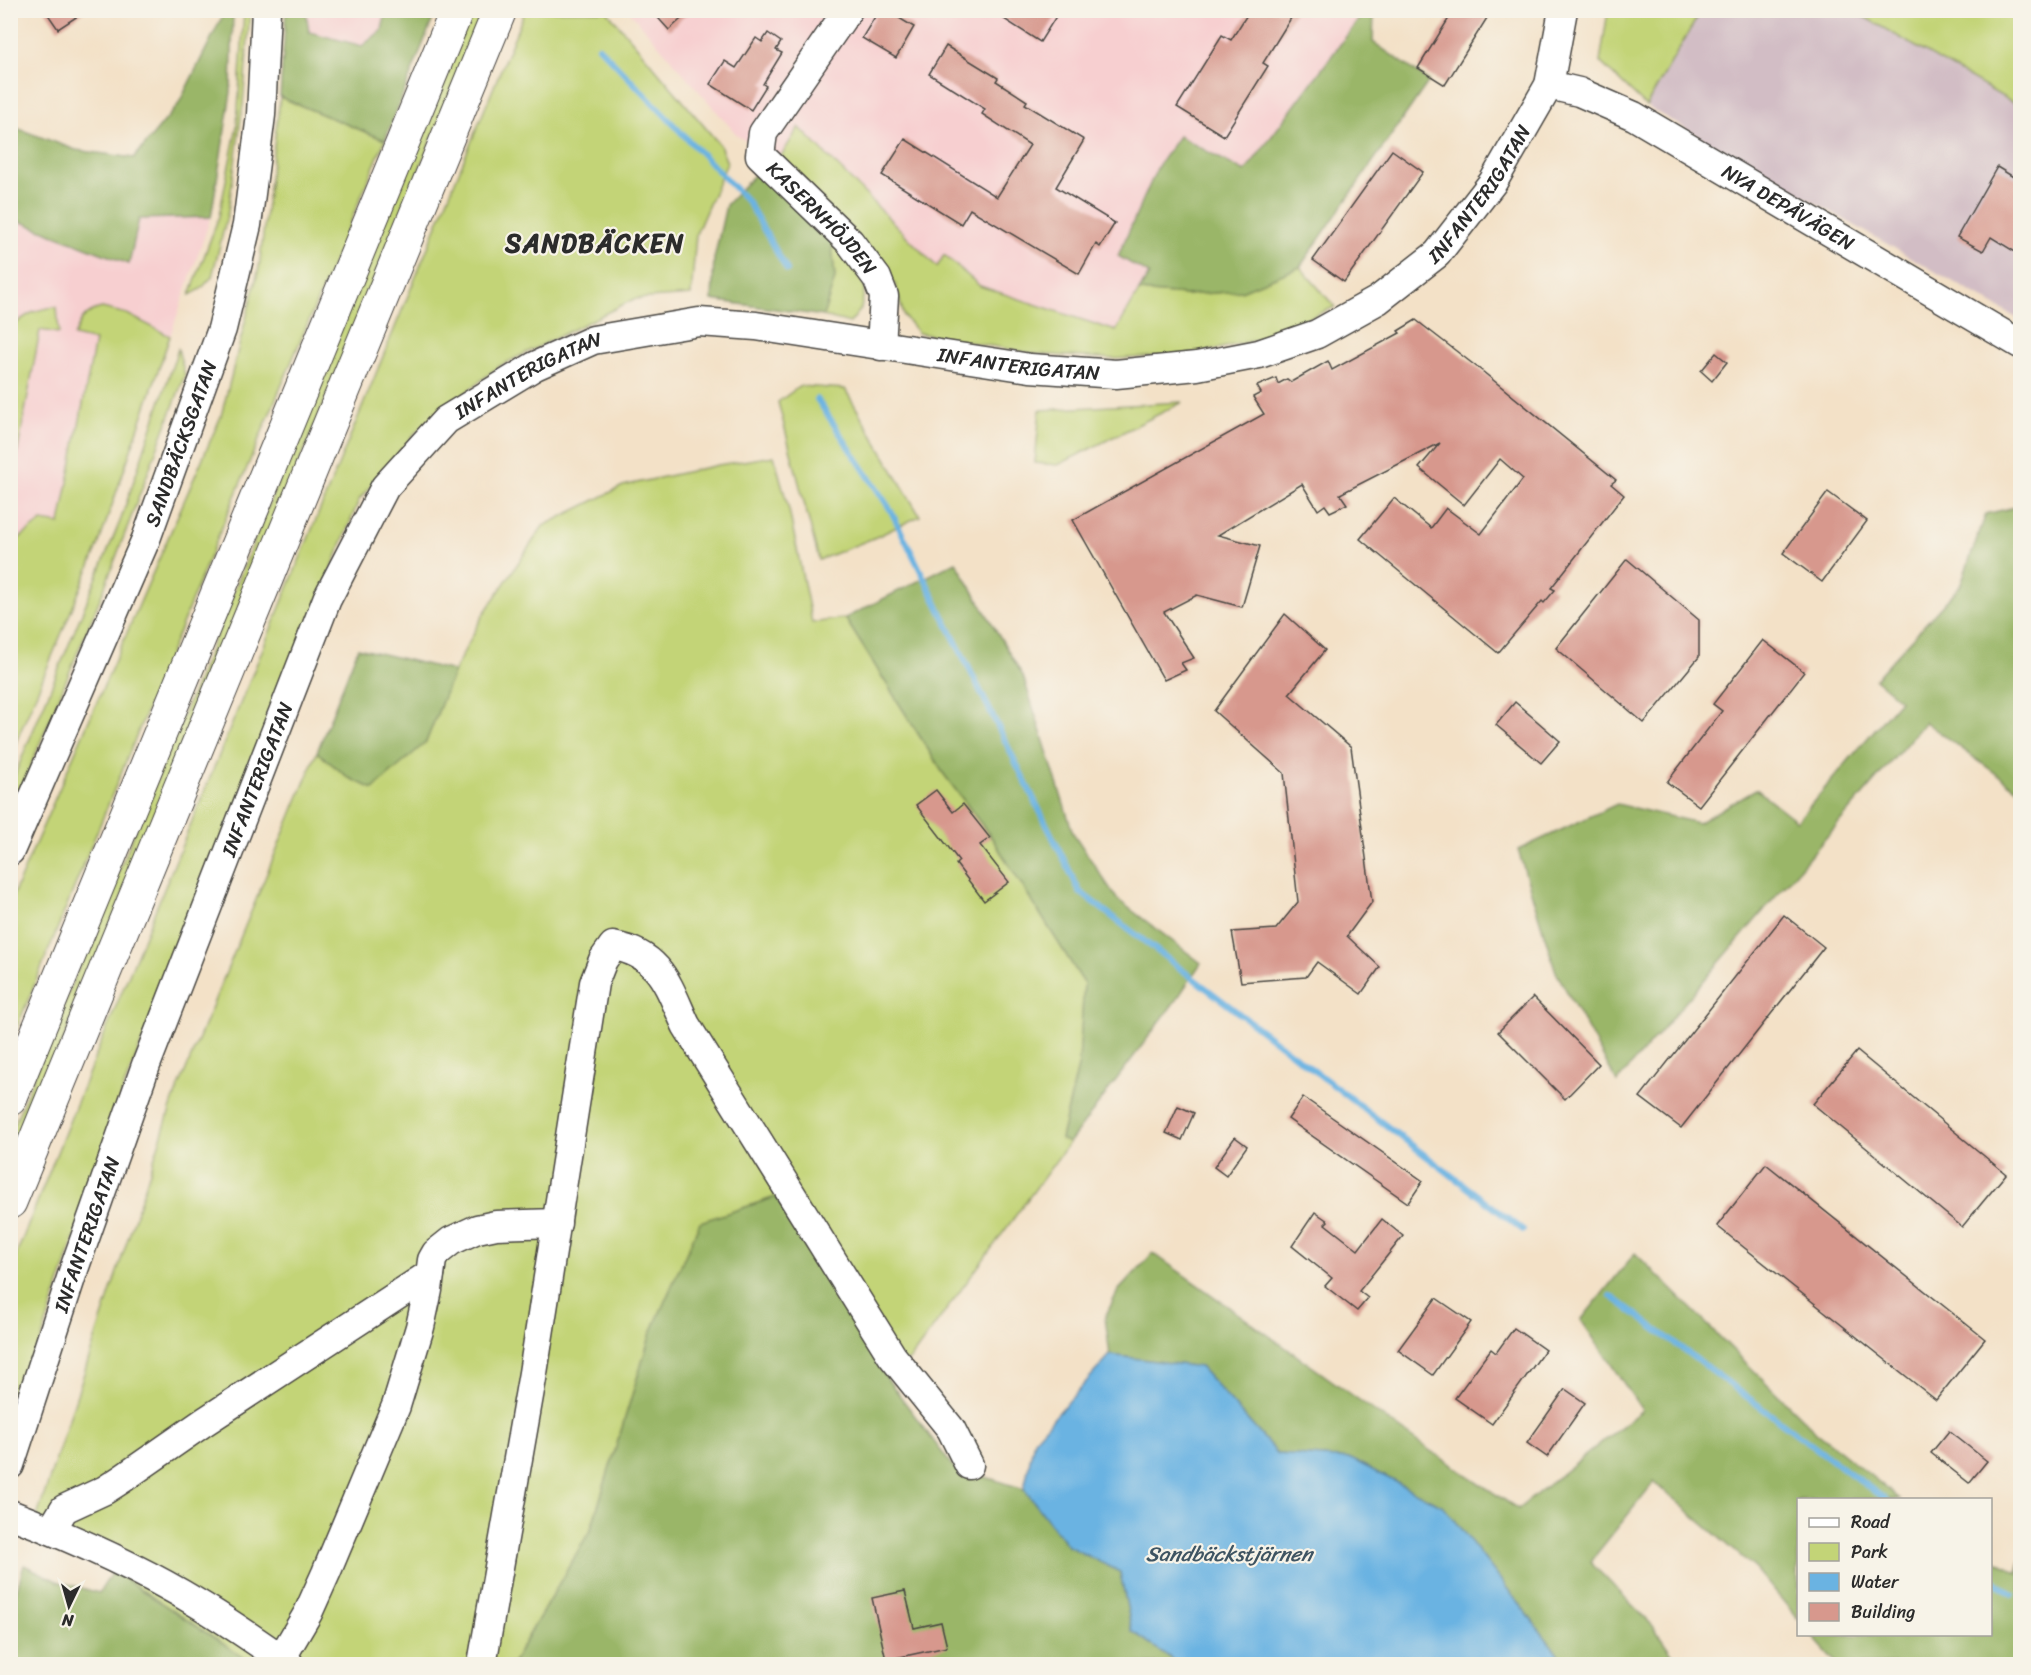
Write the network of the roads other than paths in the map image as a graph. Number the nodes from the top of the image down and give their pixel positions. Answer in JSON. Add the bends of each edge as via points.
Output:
{"nodes":[{"id":1,"x":266,"y":10,"type":"edge"},
{"id":2,"x":458,"y":10,"type":"edge"},
{"id":3,"x":500,"y":10,"type":"edge"},
{"id":4,"x":848,"y":10,"type":"edge"},
{"id":5,"x":1563,"y":10,"type":"edge"},
{"id":6,"x":1549,"y":85,"type":"junction"},
{"id":7,"x":2020,"y":344,"type":"edge"},
{"id":8,"x":881,"y":346,"type":"junction"},
{"id":9,"x":10,"y":851,"type":"edge"},
{"id":10,"x":10,"y":1099,"type":"edge"},
{"id":11,"x":10,"y":1202,"type":"edge"},
{"id":12,"x":557,"y":1223,"type":"junction"},
{"id":13,"x":430,"y":1274,"type":"junction"},
{"id":14,"x":10,"y":1465,"type":"edge"},
{"id":15,"x":969,"y":1465,"type":"dead end"},
{"id":16,"x":10,"y":1514,"type":"edge"},
{"id":17,"x":52,"y":1529,"type":"junction"},
{"id":18,"x":285,"y":1662,"type":"edge"},
{"id":19,"x":482,"y":1665,"type":"edge"}],
"edges":[{"from":1,"to":9,"type":"street","name":"SANDBÄCKSGATAN","via":[[261,115],[247,225],[222,329],[146,538]]},
{"from":2,"to":10,"type":"highway"},
{"from":3,"to":11,"type":"highway"},
{"from":4,"to":8,"type":"street","name":"KASERNHÖJDEN","via":[[763,133],[760,155],[850,242],[877,278],[884,296]]},
{"from":5,"to":6,"type":"street","name":"INFANTERIGATAN"},
{"from":6,"to":7,"type":"street","name":"NYA DEPÅVÄGEN","via":[[1579,92],[1634,116]]},
{"from":6,"to":8,"type":"street","name":"INFANTERIGATAN","via":[[1493,182],[1437,254],[1378,300],[1317,334],[1258,354],[1197,366],[1116,374],[1030,368]]},
{"from":8,"to":14,"type":"street","name":"INFANTERIGATAN","via":[[756,326],[699,322],[593,340],[535,366],[446,420],[385,487],[327,599],[146,1065]]},
{"from":12,"to":13,"type":"street","via":[[496,1225],[465,1233],[436,1254]]},
{"from":12,"to":15,"type":"street","via":[[594,983],[613,946],[629,949],[648,958],[663,976],[686,1025],[892,1356],[951,1429]]},
{"from":12,"to":19,"type":"street"},
{"from":13,"to":17,"type":"street","via":[[105,1490],[64,1509]]},
{"from":13,"to":18,"type":"street","via":[[420,1327],[396,1406]]},
{"from":16,"to":17,"type":"street"},
{"from":17,"to":18,"type":"street","via":[[197,1602]]}]}
